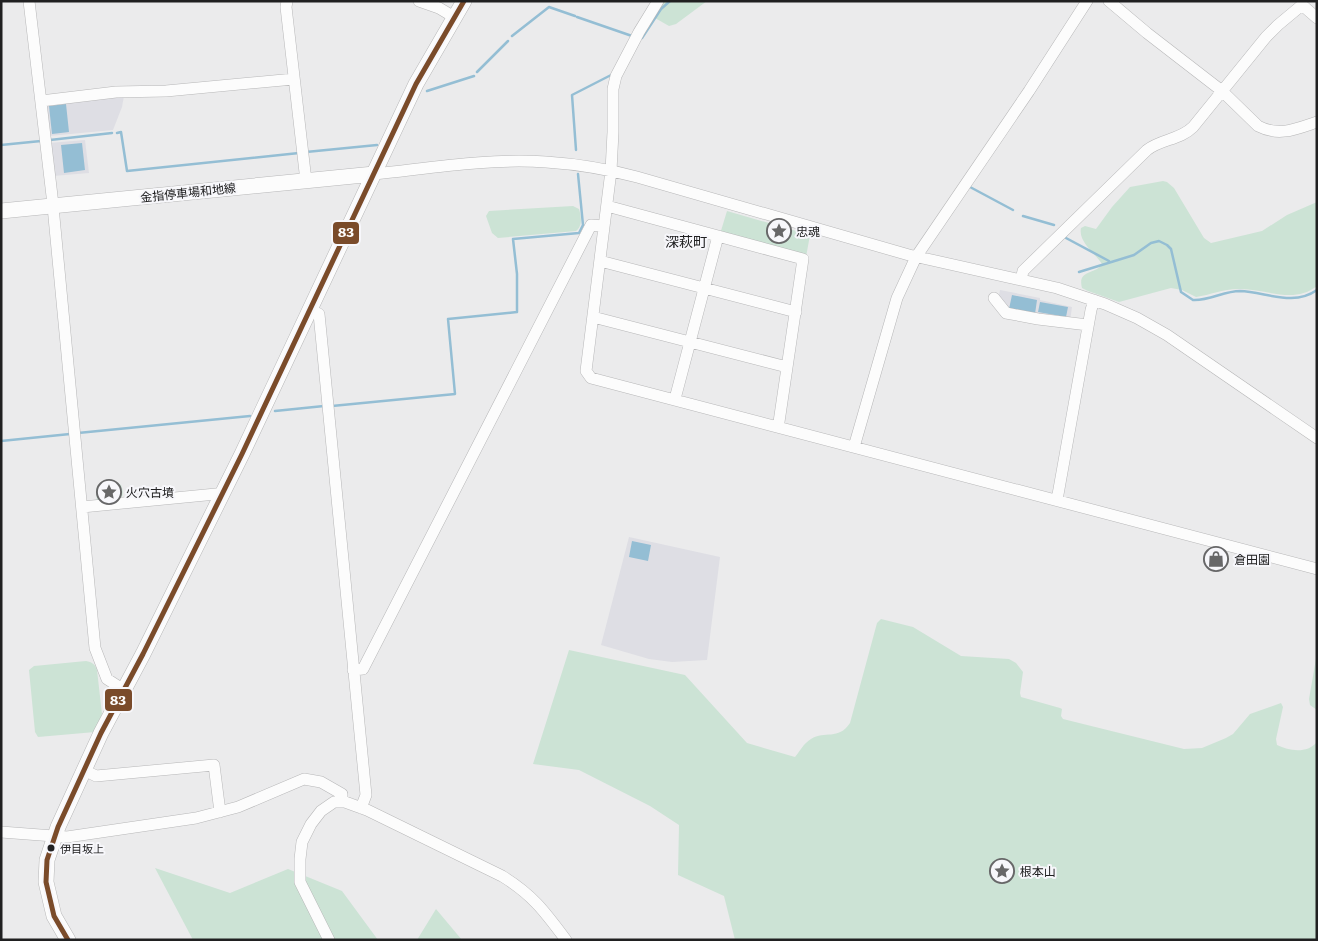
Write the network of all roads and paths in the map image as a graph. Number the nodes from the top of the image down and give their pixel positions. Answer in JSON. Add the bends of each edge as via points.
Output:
{"nodes":[{"id":1,"x":29,"y":1,"type":"edge"},
{"id":2,"x":287,"y":1,"type":"edge"},
{"id":3,"x":419,"y":1,"type":"edge"},
{"id":4,"x":464,"y":1,"type":"edge"},
{"id":5,"x":658,"y":1,"type":"edge"},
{"id":6,"x":1087,"y":1,"type":"edge"},
{"id":7,"x":1109,"y":1,"type":"edge"},
{"id":8,"x":454,"y":17,"type":"junction"},
{"id":9,"x":1317,"y":18,"type":"edge"},
{"id":10,"x":294,"y":78,"type":"junction"},
{"id":11,"x":1222,"y":91,"type":"junction"},
{"id":12,"x":41,"y":101,"type":"junction"},
{"id":13,"x":1317,"y":122,"type":"edge"},
{"id":14,"x":611,"y":171,"type":"junction"},
{"id":15,"x":374,"y":174,"type":"junction"},
{"id":16,"x":306,"y":181,"type":"junction"},
{"id":17,"x":52,"y":206,"type":"junction"},
{"id":18,"x":606,"y":206,"type":"junction"},
{"id":19,"x":1,"y":211,"type":"edge"},
{"id":20,"x":604,"y":226,"type":"junction"},
{"id":21,"x":718,"y":236,"type":"junction"},
{"id":22,"x":916,"y":257,"type":"junction"},
{"id":23,"x":600,"y":261,"type":"junction"},
{"id":24,"x":1021,"y":280,"type":"junction"},
{"id":25,"x":704,"y":288,"type":"junction"},
{"id":26,"x":994,"y":298,"type":"dead end"},
{"id":27,"x":1094,"y":300,"type":"junction"},
{"id":28,"x":311,"y":310,"type":"junction"},
{"id":29,"x":796,"y":312,"type":"junction"},
{"id":30,"x":592,"y":317,"type":"junction"},
{"id":31,"x":1088,"y":325,"type":"junction"},
{"id":32,"x":690,"y":342,"type":"junction"},
{"id":33,"x":787,"y":367,"type":"junction"},
{"id":34,"x":676,"y":395,"type":"dead end"},
{"id":35,"x":779,"y":422,"type":"dead end"},
{"id":36,"x":1317,"y":438,"type":"edge"},
{"id":37,"x":854,"y":447,"type":"junction"},
{"id":38,"x":222,"y":496,"type":"junction"},
{"id":39,"x":1057,"y":500,"type":"junction"},
{"id":40,"x":82,"y":507,"type":"junction"},
{"id":41,"x":1317,"y":568,"type":"edge"},
{"id":42,"x":354,"y":670,"type":"junction"},
{"id":43,"x":124,"y":690,"type":"junction"},
{"id":44,"x":84,"y":770,"type":"junction"},
{"id":45,"x":342,"y":802,"type":"junction"},
{"id":46,"x":361,"y":808,"type":"junction"},
{"id":47,"x":220,"y":812,"type":"junction"},
{"id":48,"x":1,"y":832,"type":"edge"},
{"id":49,"x":54,"y":837,"type":"junction"},
{"id":50,"x":68,"y":940,"type":"edge"},
{"id":51,"x":328,"y":940,"type":"edge"},
{"id":52,"x":566,"y":940,"type":"edge"}],
"edges":[{"from":1,"to":12,"type":"street"},
{"from":2,"to":10,"type":"street"},
{"from":3,"to":8,"type":"street"},
{"from":4,"to":8,"type":"main road"},
{"from":5,"to":14,"type":"street","via":[[614,83]]},
{"from":6,"to":22,"type":"street"},
{"from":7,"to":11,"type":"street"},
{"from":8,"to":15,"type":"main road","via":[[422,73]]},
{"from":9,"to":11,"type":"street","via":[[1302,5],[1270,33]]},
{"from":10,"to":12,"type":"street"},
{"from":10,"to":16,"type":"street"},
{"from":11,"to":13,"type":"street","via":[[1266,130],[1282,132]]},
{"from":11,"to":24,"type":"street","via":[[1189,131],[1156,143],[1147,150],[1023,272]]},
{"from":12,"to":17,"type":"street"},
{"from":14,"to":15,"type":"street","via":[[564,163],[508,162]]},
{"from":14,"to":18,"type":"street"},
{"from":14,"to":22,"type":"street"},
{"from":15,"to":16,"type":"main road","name":"金指停車場和地線"},
{"from":15,"to":28,"type":"main road"},
{"from":16,"to":17,"type":"main road","name":"金指停車場和地線"},
{"from":17,"to":19,"type":"main road","name":"金指停車場和地線"},
{"from":17,"to":40,"type":"street"},
{"from":18,"to":20,"type":"street"},
{"from":18,"to":21,"type":"street"},
{"from":20,"to":23,"type":"street"},
{"from":20,"to":42,"type":"street","via":[[591,225],[363,669]]},
{"from":21,"to":25,"type":"street"},
{"from":21,"to":29,"type":"street","via":[[803,259]]},
{"from":22,"to":24,"type":"street"},
{"from":22,"to":37,"type":"street","via":[[898,298]]},
{"from":23,"to":25,"type":"street"},
{"from":23,"to":30,"type":"street"},
{"from":24,"to":27,"type":"street"},
{"from":25,"to":29,"type":"street"},
{"from":25,"to":32,"type":"street"},
{"from":26,"to":31,"type":"street","via":[[1006,313]]},
{"from":27,"to":31,"type":"street"},
{"from":27,"to":36,"type":"street","via":[[1167,335]]},
{"from":28,"to":38,"type":"main road"},
{"from":28,"to":42,"type":"street","via":[[319,314]]},
{"from":29,"to":33,"type":"street"},
{"from":30,"to":32,"type":"street"},
{"from":30,"to":37,"type":"street","via":[[586,371],[591,378]]},
{"from":31,"to":39,"type":"street"},
{"from":32,"to":33,"type":"street"},
{"from":32,"to":34,"type":"street"},
{"from":33,"to":35,"type":"street"},
{"from":37,"to":39,"type":"street"},
{"from":38,"to":40,"type":"street"},
{"from":38,"to":43,"type":"main road"},
{"from":39,"to":41,"type":"street"},
{"from":40,"to":43,"type":"street","via":[[95,648],[107,679]]},
{"from":42,"to":46,"type":"street","via":[[366,795]]},
{"from":43,"to":44,"type":"main road"},
{"from":44,"to":47,"type":"street","via":[[96,776],[214,765]]},
{"from":44,"to":49,"type":"main road"},
{"from":45,"to":46,"type":"street"},
{"from":45,"to":47,"type":"street","via":[[342,794],[322,782],[304,779]]},
{"from":45,"to":51,"type":"street","via":[[334,802],[320,811],[302,842],[300,859],[300,882]]},
{"from":46,"to":52,"type":"street","via":[[516,884],[538,903]]},
{"from":47,"to":49,"type":"street"},
{"from":48,"to":49,"type":"street"},
{"from":49,"to":50,"type":"main road","via":[[47,860],[48,894],[54,916]]}]}
